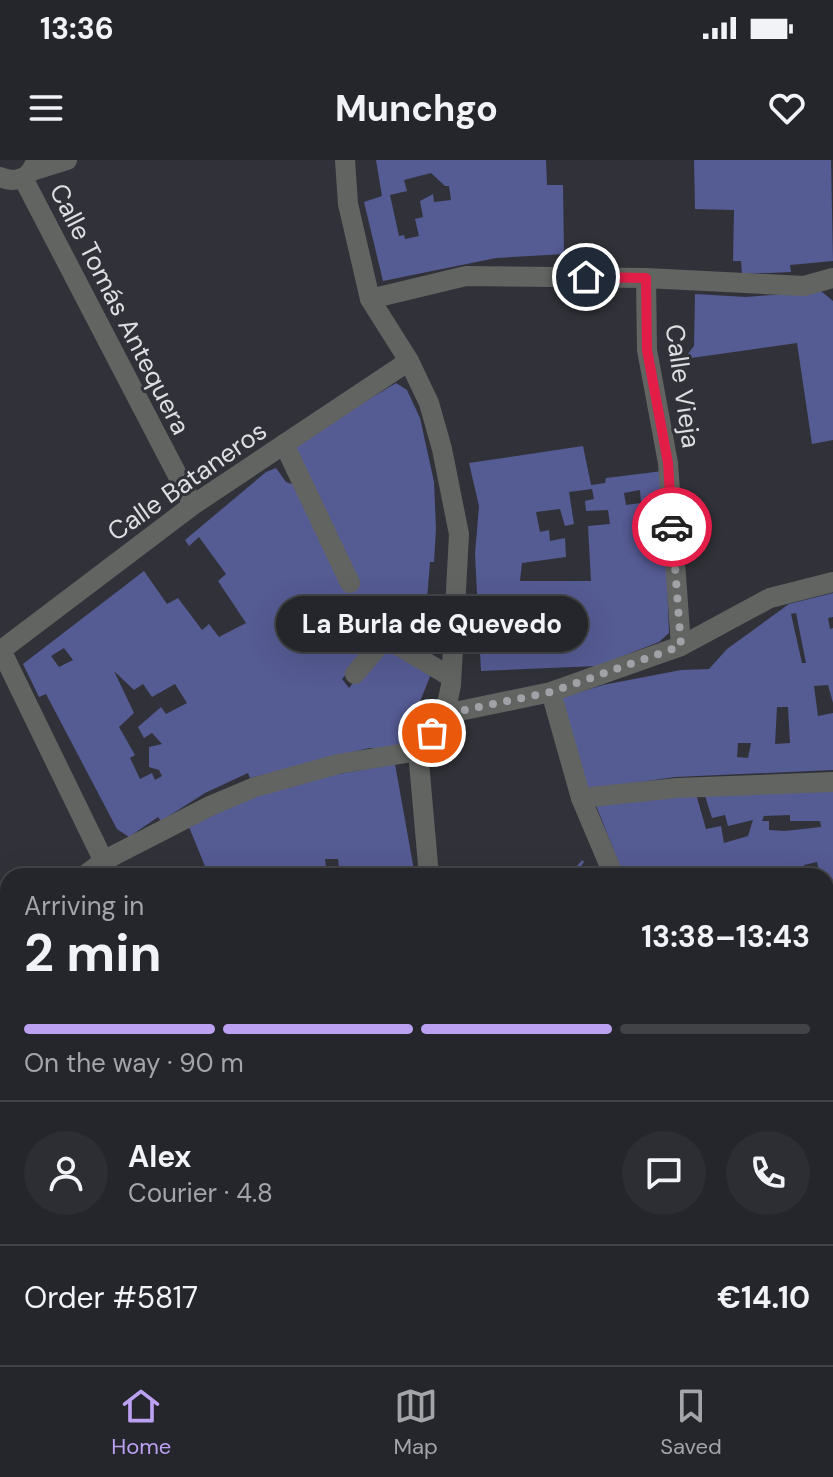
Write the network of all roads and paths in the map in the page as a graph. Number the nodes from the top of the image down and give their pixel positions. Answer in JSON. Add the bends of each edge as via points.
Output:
{"nodes":[{"id":1,"x":67,"y":160,"type":"edge"},
{"id":2,"x":345,"y":160,"type":"edge"},
{"id":3,"x":21,"y":173,"type":"edge"},
{"id":4,"x":0,"y":200,"type":"edge"},
{"id":5,"x":646,"y":278,"type":"junction"},
{"id":6,"x":833,"y":278,"type":"edge"},
{"id":7,"x":370,"y":299,"type":"junction"},
{"id":8,"x":409,"y":361,"type":"junction"},
{"id":9,"x":284,"y":444,"type":"junction"},
{"id":10,"x":193,"y":505,"type":"junction"},
{"id":11,"x":833,"y":582,"type":"edge"},
{"id":12,"x":350,"y":583,"type":"dead end"},
{"id":13,"x":681,"y":646,"type":"junction"},
{"id":14,"x":1,"y":651,"type":"edge"},
{"id":15,"x":355,"y":674,"type":"dead end"},
{"id":16,"x":451,"y":677,"type":"junction"},
{"id":17,"x":551,"y":692,"type":"junction"},
{"id":18,"x":445,"y":714,"type":"junction"},
{"id":19,"x":418,"y":751,"type":"junction"},
{"id":20,"x":833,"y":782,"type":"edge"},
{"id":21,"x":581,"y":798,"type":"junction"},
{"id":22,"x":108,"y":868,"type":"edge"},
{"id":23,"x":428,"y":868,"type":"edge"},
{"id":24,"x":611,"y":868,"type":"edge"}],
"edges":[{"from":1,"to":3,"type":"street"},
{"from":2,"to":7,"type":"street","via":[[348,204]]},
{"from":3,"to":4,"type":"street"},
{"from":3,"to":10,"type":"street","name":"Calle Tomás Antequera"},
{"from":5,"to":6,"type":"street","via":[[804,286]]},
{"from":5,"to":7,"type":"street","via":[[466,276]]},
{"from":5,"to":13,"type":"street","name":"Calle Vieja","via":[[647,350],[668,463]]},
{"from":7,"to":8,"type":"street"},
{"from":8,"to":9,"type":"street","name":"Calle Bataneros"},
{"from":8,"to":16,"type":"street","via":[[438,434],[459,534]]},
{"from":9,"to":10,"type":"street","name":"Calle Bataneros"},
{"from":9,"to":12,"type":"street"},
{"from":10,"to":14,"type":"street","name":"Calle Bataneros"},
{"from":11,"to":13,"type":"street","via":[[770,598]]},
{"from":13,"to":17,"type":"street"},
{"from":14,"to":22,"type":"street"},
{"from":15,"to":16,"type":"street","via":[[385,638]]},
{"from":16,"to":18,"type":"street"},
{"from":17,"to":18,"type":"street"},
{"from":17,"to":21,"type":"street"},
{"from":18,"to":19,"type":"street"},
{"from":19,"to":22,"type":"street","via":[[338,764],[255,787],[210,806]]},
{"from":19,"to":23,"type":"street"},
{"from":20,"to":21,"type":"street"},
{"from":21,"to":24,"type":"street"}]}
